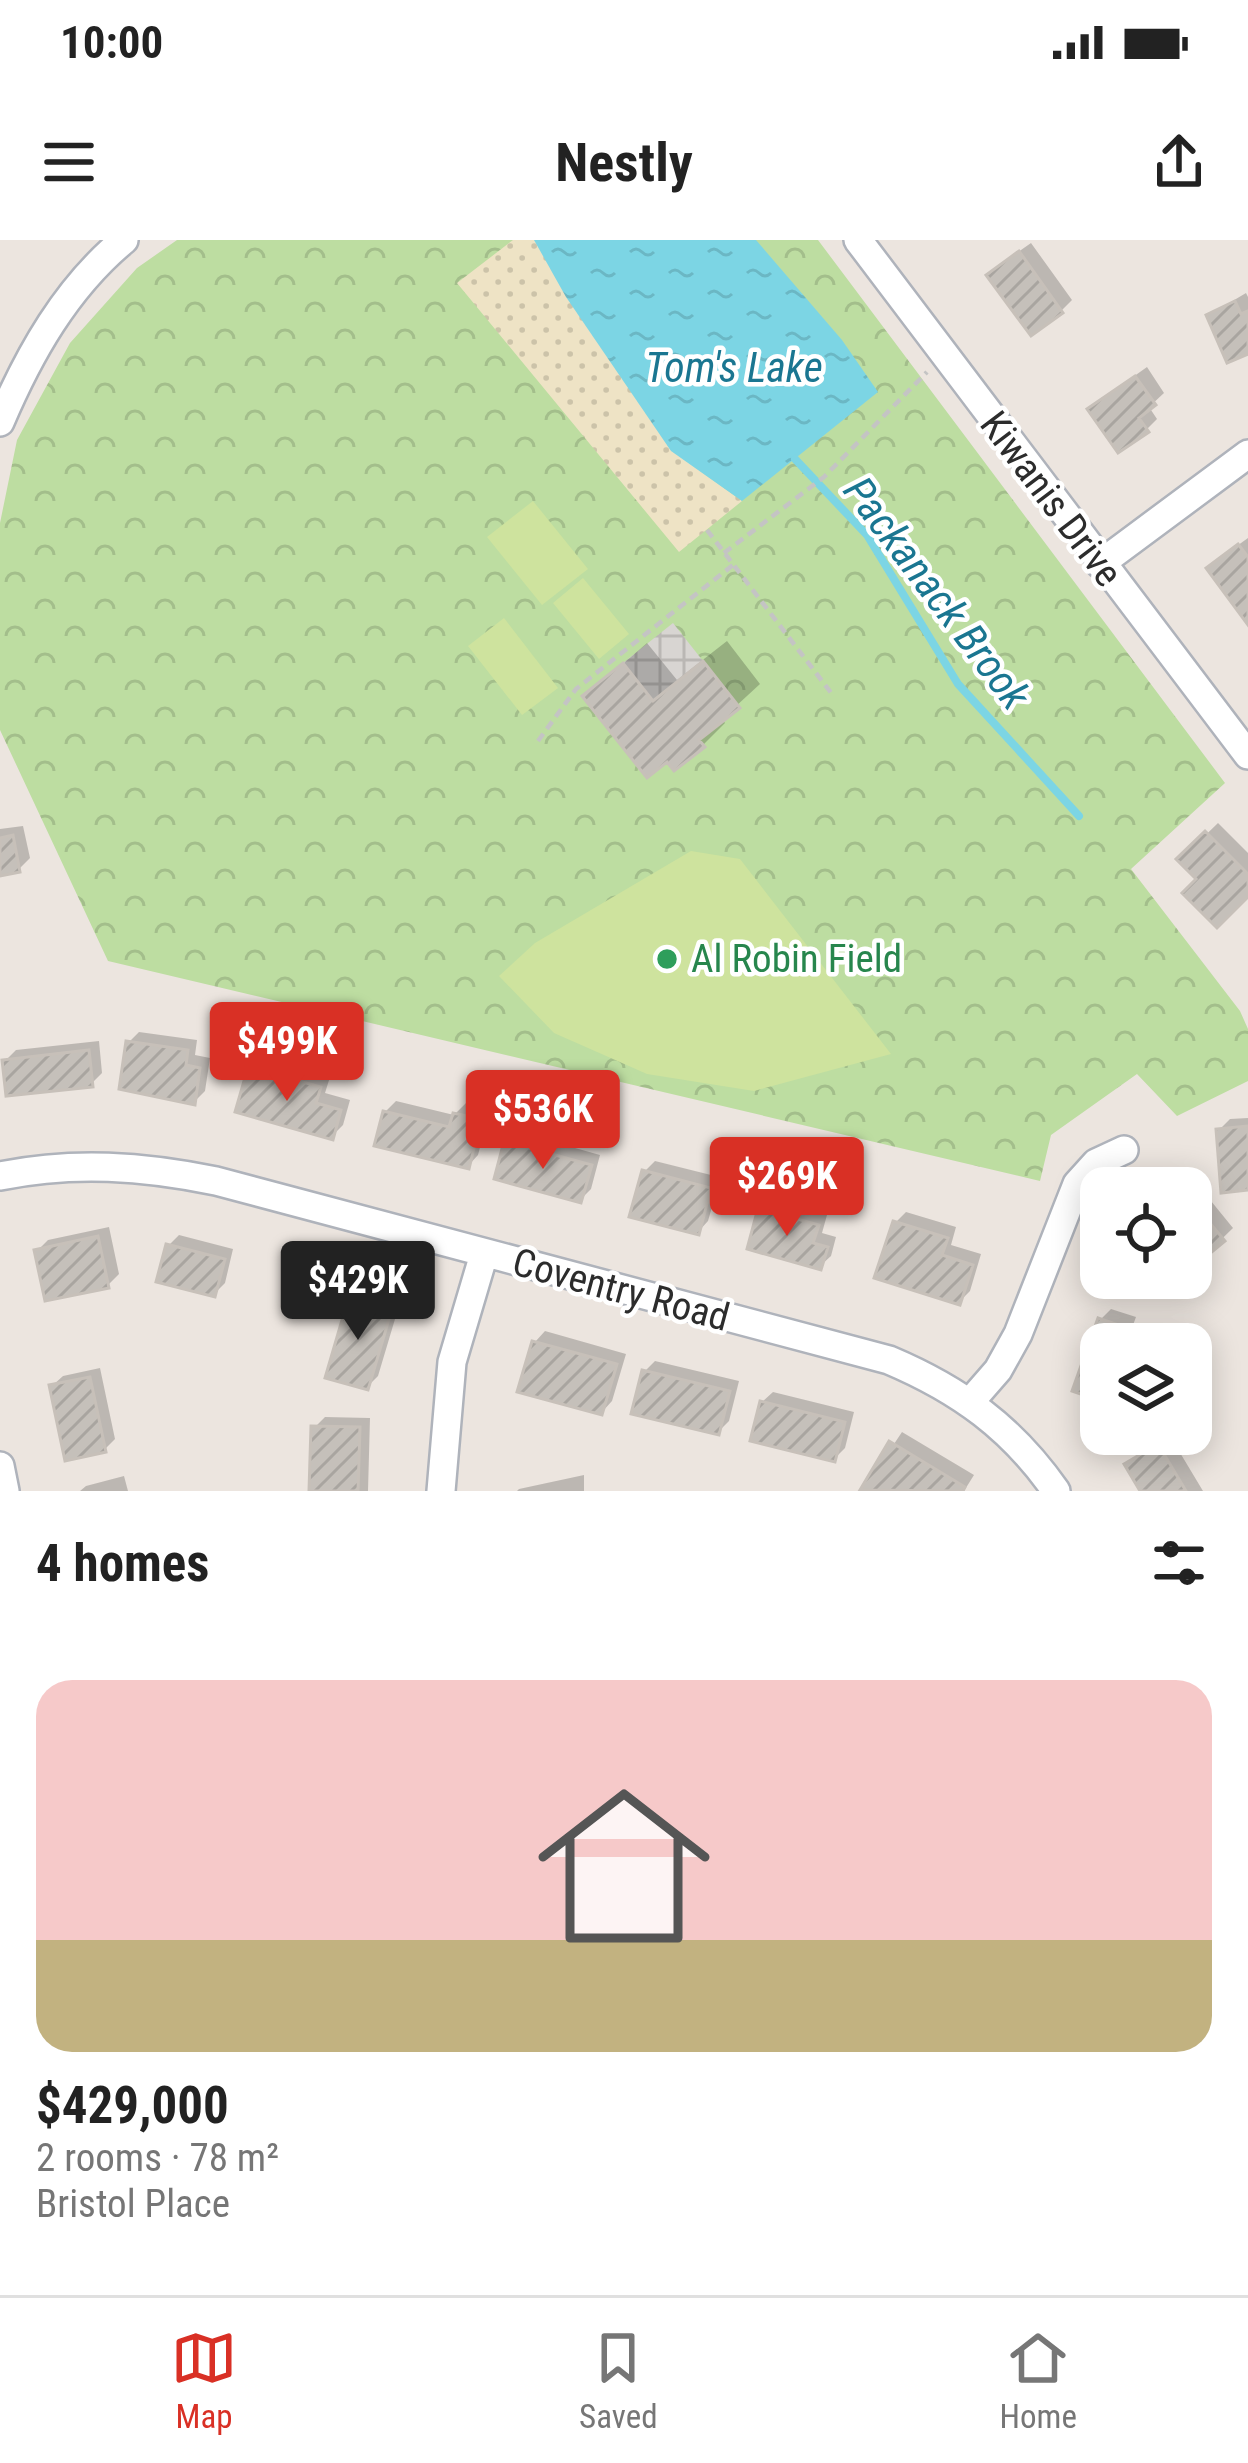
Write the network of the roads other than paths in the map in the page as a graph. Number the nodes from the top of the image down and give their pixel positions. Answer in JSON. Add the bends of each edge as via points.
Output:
{"nodes":[{"id":1,"x":124,"y":240,"type":"edge"},
{"id":2,"x":858,"y":240,"type":"edge"},
{"id":3,"x":0,"y":422,"type":"edge"},
{"id":4,"x":1248,"y":454,"type":"edge"},
{"id":5,"x":1100,"y":564,"type":"junction"},
{"id":6,"x":1248,"y":755,"type":"edge"},
{"id":7,"x":1124,"y":1150,"type":"dead end"},
{"id":8,"x":0,"y":1176,"type":"edge"},
{"id":9,"x":484,"y":1254,"type":"junction"},
{"id":10,"x":971,"y":1401,"type":"junction"},
{"id":11,"x":0,"y":1466,"type":"edge"},
{"id":12,"x":5,"y":1491,"type":"edge"},
{"id":13,"x":441,"y":1491,"type":"edge"},
{"id":14,"x":1056,"y":1491,"type":"edge"}],
"edges":[{"from":1,"to":3,"type":"street","via":[[47,328]]},
{"from":2,"to":5,"type":"street","name":"Kiwanis Drive"},
{"from":4,"to":5,"type":"street"},
{"from":5,"to":6,"type":"street","name":"Kiwanis Drive"},
{"from":7,"to":10,"type":"street","via":[[1077,1184],[1018,1334]]},
{"from":8,"to":9,"type":"street","name":"Coventry Road","via":[[62,1166],[158,1169]]},
{"from":9,"to":10,"type":"street","name":"Coventry Road","via":[[890,1360]]},
{"from":9,"to":13,"type":"street","via":[[452,1362]]},
{"from":10,"to":14,"type":"street","name":"Coventry Road"},
{"from":11,"to":12,"type":"street"}]}
